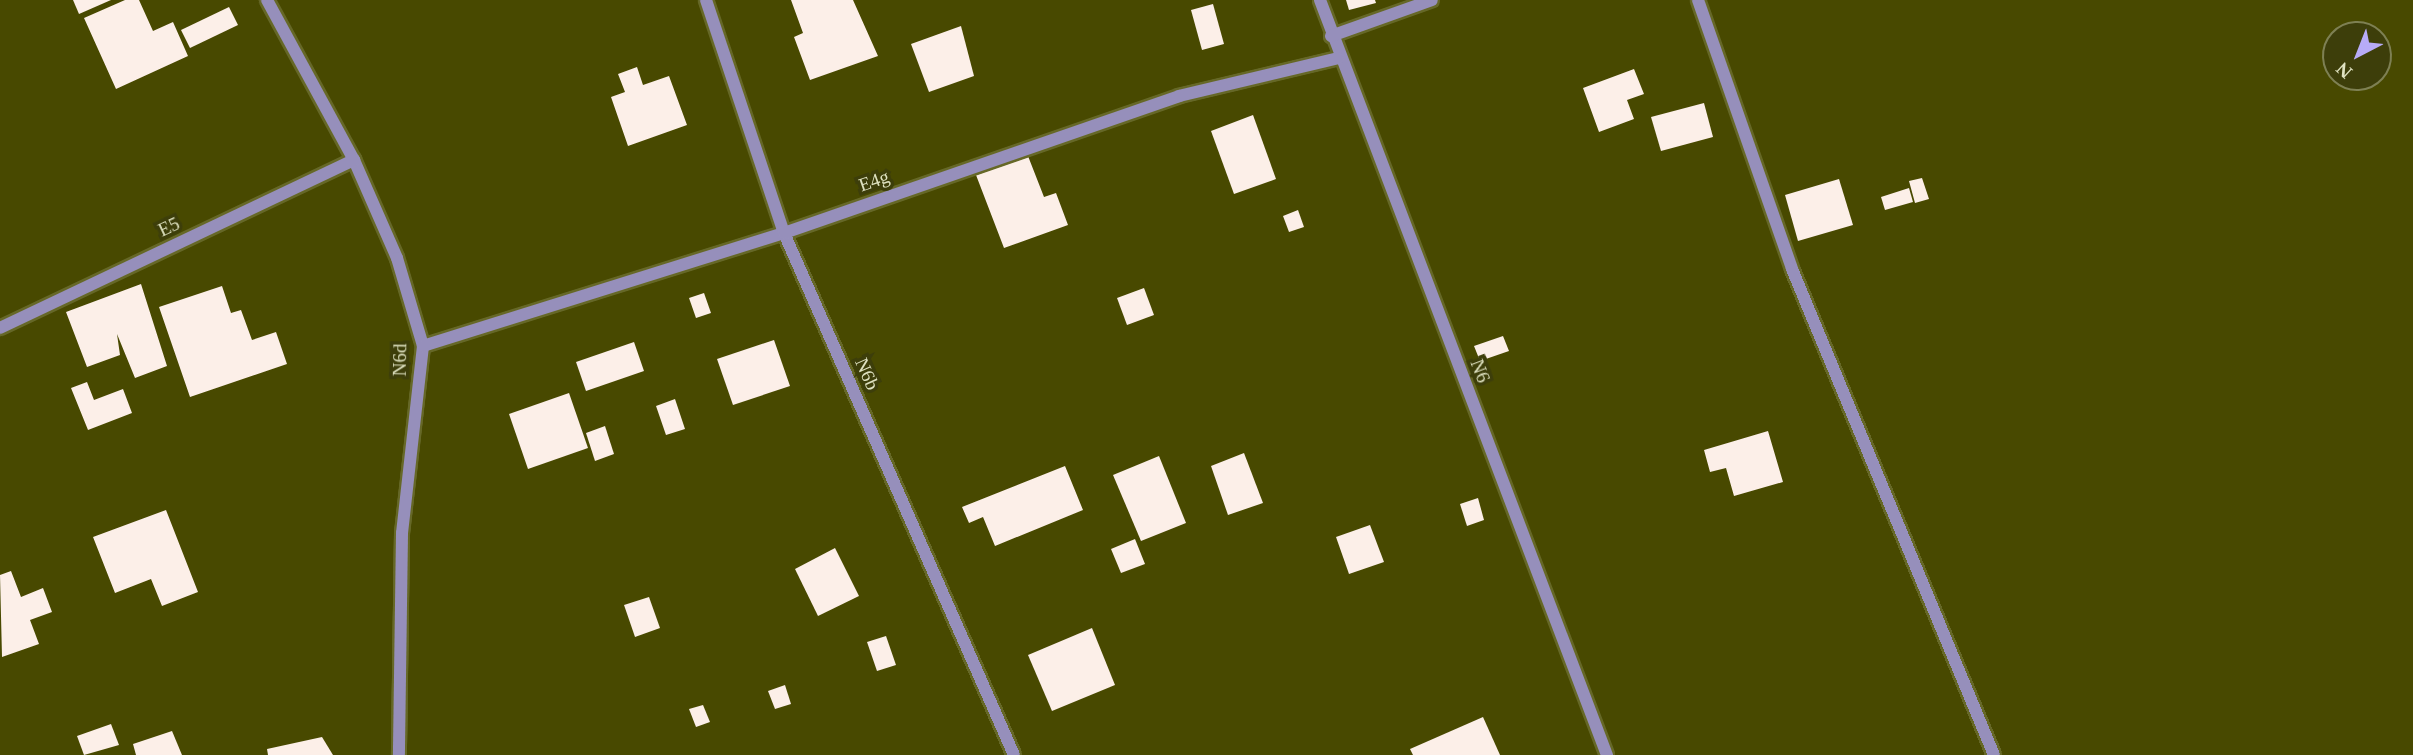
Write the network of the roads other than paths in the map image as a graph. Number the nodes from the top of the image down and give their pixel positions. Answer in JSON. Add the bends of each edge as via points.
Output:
{"nodes":[{"id":1,"x":267,"y":0,"type":"edge"},
{"id":2,"x":706,"y":0,"type":"edge"},
{"id":3,"x":1320,"y":0,"type":"edge"},
{"id":4,"x":1432,"y":0,"type":"edge"},
{"id":5,"x":1698,"y":0,"type":"edge"},
{"id":6,"x":1331,"y":36,"type":"junction"},
{"id":7,"x":1338,"y":58,"type":"junction"},
{"id":8,"x":354,"y":160,"type":"junction"},
{"id":9,"x":784,"y":233,"type":"junction"},
{"id":10,"x":0,"y":328,"type":"edge"},
{"id":11,"x":423,"y":346,"type":"junction"},
{"id":12,"x":400,"y":755,"type":"edge"},
{"id":13,"x":1014,"y":755,"type":"edge"},
{"id":14,"x":1607,"y":755,"type":"edge"},
{"id":15,"x":1994,"y":755,"type":"edge"}],
"edges":[{"from":1,"to":8,"type":"street","name":"N6d"},
{"from":2,"to":9,"type":"street","name":"N6b"},
{"from":3,"to":6,"type":"street","name":"N6"},
{"from":4,"to":6,"type":"street"},
{"from":5,"to":15,"type":"street","via":[[1792,269]]},
{"from":6,"to":7,"type":"street","name":"N6"},
{"from":7,"to":9,"type":"street","name":"E4g","via":[[1179,96]]},
{"from":7,"to":14,"type":"street","name":"N6"},
{"from":8,"to":10,"type":"street","name":"E5"},
{"from":8,"to":11,"type":"street","name":"N6d","via":[[397,258]]},
{"from":9,"to":11,"type":"street","name":"E4g"},
{"from":9,"to":13,"type":"street","name":"N6b"},
{"from":11,"to":12,"type":"street","name":"N6d","via":[[402,533]]}]}
